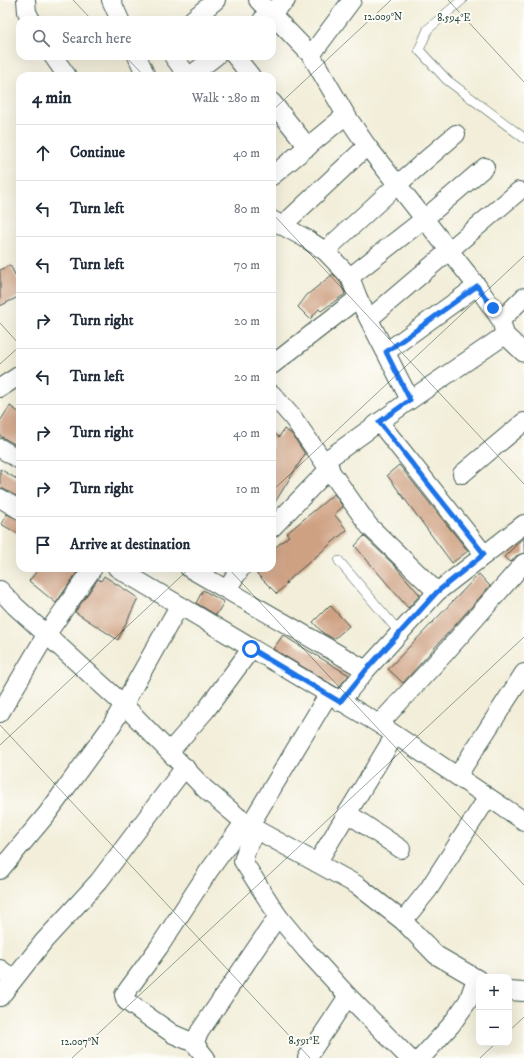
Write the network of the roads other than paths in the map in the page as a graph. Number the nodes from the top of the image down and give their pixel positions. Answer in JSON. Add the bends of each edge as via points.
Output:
{"nodes":[{"id":1,"x":26,"y":0,"type":"edge"},
{"id":2,"x":111,"y":0,"type":"edge"},
{"id":3,"x":216,"y":0,"type":"edge"},
{"id":4,"x":258,"y":0,"type":"edge"},
{"id":5,"x":286,"y":0,"type":"edge"},
{"id":6,"x":352,"y":0,"type":"edge"},
{"id":7,"x":462,"y":0,"type":"edge"},
{"id":8,"x":29,"y":16,"type":"edge"},
{"id":9,"x":118,"y":16,"type":"edge"},
{"id":10,"x":197,"y":16,"type":"edge"},
{"id":11,"x":266,"y":16,"type":"edge"},
{"id":12,"x":267,"y":16,"type":"edge"},
{"id":13,"x":276,"y":25,"type":"edge"},
{"id":14,"x":312,"y":55,"type":"junction"},
{"id":15,"x":56,"y":60,"type":"edge"},
{"id":16,"x":141,"y":60,"type":"edge"},
{"id":17,"x":176,"y":60,"type":"edge"},
{"id":18,"x":211,"y":60,"type":"edge"},
{"id":19,"x":238,"y":60,"type":"edge"},
{"id":20,"x":64,"y":72,"type":"edge"},
{"id":21,"x":145,"y":72,"type":"edge"},
{"id":22,"x":186,"y":72,"type":"edge"},
{"id":23,"x":194,"y":72,"type":"edge"},
{"id":24,"x":248,"y":72,"type":"edge"},
{"id":25,"x":276,"y":107,"type":"edge"},
{"id":26,"x":346,"y":115,"type":"junction"},
{"id":27,"x":456,"y":134,"type":"dead end"},
{"id":28,"x":524,"y":138,"type":"edge"},
{"id":29,"x":367,"y":146,"type":"junction"},
{"id":30,"x":308,"y":147,"type":"junction"},
{"id":31,"x":485,"y":167,"type":"dead end"},
{"id":32,"x":276,"y":173,"type":"edge"},
{"id":33,"x":398,"y":184,"type":"junction"},
{"id":34,"x":520,"y":191,"type":"dead end"},
{"id":35,"x":424,"y":219,"type":"junction"},
{"id":36,"x":278,"y":223,"type":"edge"},
{"id":37,"x":326,"y":251,"type":"junction"},
{"id":38,"x":450,"y":252,"type":"junction"},
{"id":39,"x":350,"y":277,"type":"junction"},
{"id":40,"x":477,"y":286,"type":"junction"},
{"id":41,"x":524,"y":297,"type":"edge"},
{"id":42,"x":358,"y":298,"type":"junction"},
{"id":43,"x":369,"y":319,"type":"junction"},
{"id":44,"x":503,"y":328,"type":"junction"},
{"id":45,"x":386,"y":352,"type":"junction"},
{"id":46,"x":524,"y":353,"type":"edge"},
{"id":47,"x":276,"y":362,"type":"edge"},
{"id":48,"x":16,"y":378,"type":"edge"},
{"id":49,"x":0,"y":388,"type":"edge"},
{"id":50,"x":276,"y":399,"type":"edge"},
{"id":51,"x":410,"y":400,"type":"junction"},
{"id":52,"x":379,"y":422,"type":"junction"},
{"id":53,"x":524,"y":422,"type":"edge"},
{"id":54,"x":0,"y":448,"type":"edge"},
{"id":55,"x":16,"y":458,"type":"edge"},
{"id":56,"x":327,"y":464,"type":"junction"},
{"id":57,"x":462,"y":474,"type":"dead end"},
{"id":58,"x":0,"y":498,"type":"edge"},
{"id":59,"x":16,"y":508,"type":"edge"},
{"id":60,"x":276,"y":523,"type":"edge"},
{"id":61,"x":524,"y":524,"type":"edge"},
{"id":62,"x":484,"y":554,"type":"junction"},
{"id":63,"x":339,"y":561,"type":"dead end"},
{"id":64,"x":524,"y":563,"type":"edge"},
{"id":65,"x":90,"y":572,"type":"edge"},
{"id":66,"x":123,"y":572,"type":"edge"},
{"id":67,"x":196,"y":572,"type":"edge"},
{"id":68,"x":239,"y":572,"type":"edge"},
{"id":69,"x":228,"y":589,"type":"junction"},
{"id":70,"x":0,"y":590,"type":"edge"},
{"id":71,"x":437,"y":592,"type":"junction"},
{"id":72,"x":179,"y":606,"type":"junction"},
{"id":73,"x":400,"y":633,"type":"junction"},
{"id":74,"x":46,"y":635,"type":"junction"},
{"id":75,"x":251,"y":649,"type":"junction"},
{"id":76,"x":366,"y":670,"type":"junction"},
{"id":77,"x":522,"y":684,"type":"edge"},
{"id":78,"x":334,"y":698,"type":"junction"},
{"id":79,"x":124,"y":705,"type":"junction"},
{"id":80,"x":0,"y":713,"type":"edge"},
{"id":81,"x":379,"y":724,"type":"junction"},
{"id":82,"x":395,"y":735,"type":"junction"},
{"id":83,"x":170,"y":752,"type":"junction"},
{"id":84,"x":185,"y":767,"type":"junction"},
{"id":85,"x":458,"y":775,"type":"junction"},
{"id":86,"x":488,"y":796,"type":"junction"},
{"id":87,"x":347,"y":813,"type":"junction"},
{"id":88,"x":524,"y":821,"type":"edge"},
{"id":89,"x":251,"y":826,"type":"junction"},
{"id":90,"x":401,"y":849,"type":"dead end"},
{"id":91,"x":317,"y":863,"type":"junction"},
{"id":92,"x":0,"y":870,"type":"edge"},
{"id":93,"x":278,"y":916,"type":"junction"},
{"id":94,"x":403,"y":922,"type":"junction"},
{"id":95,"x":7,"y":974,"type":"edge"},
{"id":96,"x":476,"y":979,"type":"edge"},
{"id":97,"x":476,"y":984,"type":"edge"},
{"id":98,"x":512,"y":991,"type":"edge"},
{"id":99,"x":524,"y":992,"type":"edge"},
{"id":100,"x":348,"y":996,"type":"junction"},
{"id":101,"x":0,"y":997,"type":"edge"},
{"id":102,"x":194,"y":1043,"type":"junction"},
{"id":103,"x":206,"y":1058,"type":"edge"},
{"id":104,"x":307,"y":1058,"type":"edge"},
{"id":105,"x":409,"y":1058,"type":"edge"},
{"id":106,"x":421,"y":1058,"type":"edge"}],
"edges":[{"from":1,"to":8,"type":"street"},
{"from":2,"to":9,"type":"street"},
{"from":3,"to":10,"type":"street"},
{"from":4,"to":11,"type":"street"},
{"from":5,"to":12,"type":"street"},
{"from":6,"to":14,"type":"street"},
{"from":7,"to":28,"type":"lane","via":[[428,29],[419,50],[447,80]]},
{"from":13,"to":14,"type":"street"},
{"from":14,"to":26,"type":"street"},
{"from":15,"to":20,"type":"street"},
{"from":16,"to":21,"type":"street"},
{"from":17,"to":22,"type":"street"},
{"from":18,"to":23,"type":"street"},
{"from":19,"to":24,"type":"street"},
{"from":25,"to":30,"type":"street"},
{"from":26,"to":29,"type":"street"},
{"from":26,"to":30,"type":"street"},
{"from":27,"to":33,"type":"street"},
{"from":29,"to":33,"type":"street"},
{"from":29,"to":36,"type":"street"},
{"from":30,"to":32,"type":"street"},
{"from":31,"to":35,"type":"street"},
{"from":33,"to":35,"type":"street"},
{"from":33,"to":37,"type":"street"},
{"from":34,"to":38,"type":"street"},
{"from":35,"to":38,"type":"street"},
{"from":35,"to":39,"type":"street"},
{"from":36,"to":37,"type":"street"},
{"from":37,"to":39,"type":"street"},
{"from":38,"to":40,"type":"street"},
{"from":38,"to":43,"type":"street"},
{"from":39,"to":42,"type":"street"},
{"from":40,"to":44,"type":"street"},
{"from":40,"to":45,"type":"street"},
{"from":41,"to":44,"type":"street"},
{"from":42,"to":43,"type":"street"},
{"from":42,"to":47,"type":"street"},
{"from":43,"to":45,"type":"street"},
{"from":44,"to":46,"type":"street"},
{"from":44,"to":51,"type":"street"},
{"from":45,"to":51,"type":"street"},
{"from":48,"to":49,"type":"street"},
{"from":50,"to":56,"type":"street"},
{"from":51,"to":52,"type":"street"},
{"from":52,"to":56,"type":"street"},
{"from":52,"to":62,"type":"street"},
{"from":53,"to":57,"type":"street"},
{"from":54,"to":55,"type":"street"},
{"from":56,"to":60,"type":"street"},
{"from":56,"to":71,"type":"street","via":[[369,526]]},
{"from":58,"to":59,"type":"street"},
{"from":61,"to":62,"type":"street"},
{"from":62,"to":71,"type":"street"},
{"from":63,"to":73,"type":"lane"},
{"from":64,"to":81,"type":"street"},
{"from":65,"to":74,"type":"street"},
{"from":66,"to":72,"type":"street"},
{"from":67,"to":69,"type":"street"},
{"from":68,"to":69,"type":"street"},
{"from":69,"to":76,"type":"street"},
{"from":70,"to":74,"type":"street"},
{"from":71,"to":73,"type":"street"},
{"from":72,"to":75,"type":"street"},
{"from":72,"to":79,"type":"street"},
{"from":73,"to":76,"type":"street"},
{"from":74,"to":79,"type":"street"},
{"from":74,"to":80,"type":"street"},
{"from":75,"to":78,"type":"street"},
{"from":75,"to":83,"type":"street","via":[[206,710]]},
{"from":76,"to":78,"type":"street"},
{"from":77,"to":85,"type":"street"},
{"from":78,"to":81,"type":"street"},
{"from":78,"to":89,"type":"street"},
{"from":79,"to":83,"type":"street"},
{"from":79,"to":92,"type":"street","via":[[47,814]]},
{"from":81,"to":82,"type":"street"},
{"from":82,"to":85,"type":"street"},
{"from":82,"to":87,"type":"street"},
{"from":83,"to":84,"type":"street"},
{"from":84,"to":89,"type":"street","via":[[205,789]]},
{"from":84,"to":95,"type":"street","via":[[99,881],[44,941]]},
{"from":85,"to":86,"type":"street"},
{"from":86,"to":88,"type":"street"},
{"from":86,"to":94,"type":"street","via":[[428,890]]},
{"from":87,"to":90,"type":"street"},
{"from":87,"to":91,"type":"street"},
{"from":89,"to":91,"type":"street"},
{"from":89,"to":93,"type":"street","via":[[243,860]]},
{"from":89,"to":102,"type":"street","via":[[208,872],[124,995],[126,1001],[162,1027]]},
{"from":91,"to":94,"type":"street","via":[[357,885]]},
{"from":93,"to":100,"type":"street"},
{"from":93,"to":102,"type":"street"},
{"from":94,"to":96,"type":"street","via":[[436,955]]},
{"from":95,"to":101,"type":"street"},
{"from":97,"to":106,"type":"street","via":[[451,1025]]},
{"from":98,"to":99,"type":"street"},
{"from":100,"to":104,"type":"street"},
{"from":100,"to":105,"type":"street"},
{"from":102,"to":103,"type":"street"}]}
